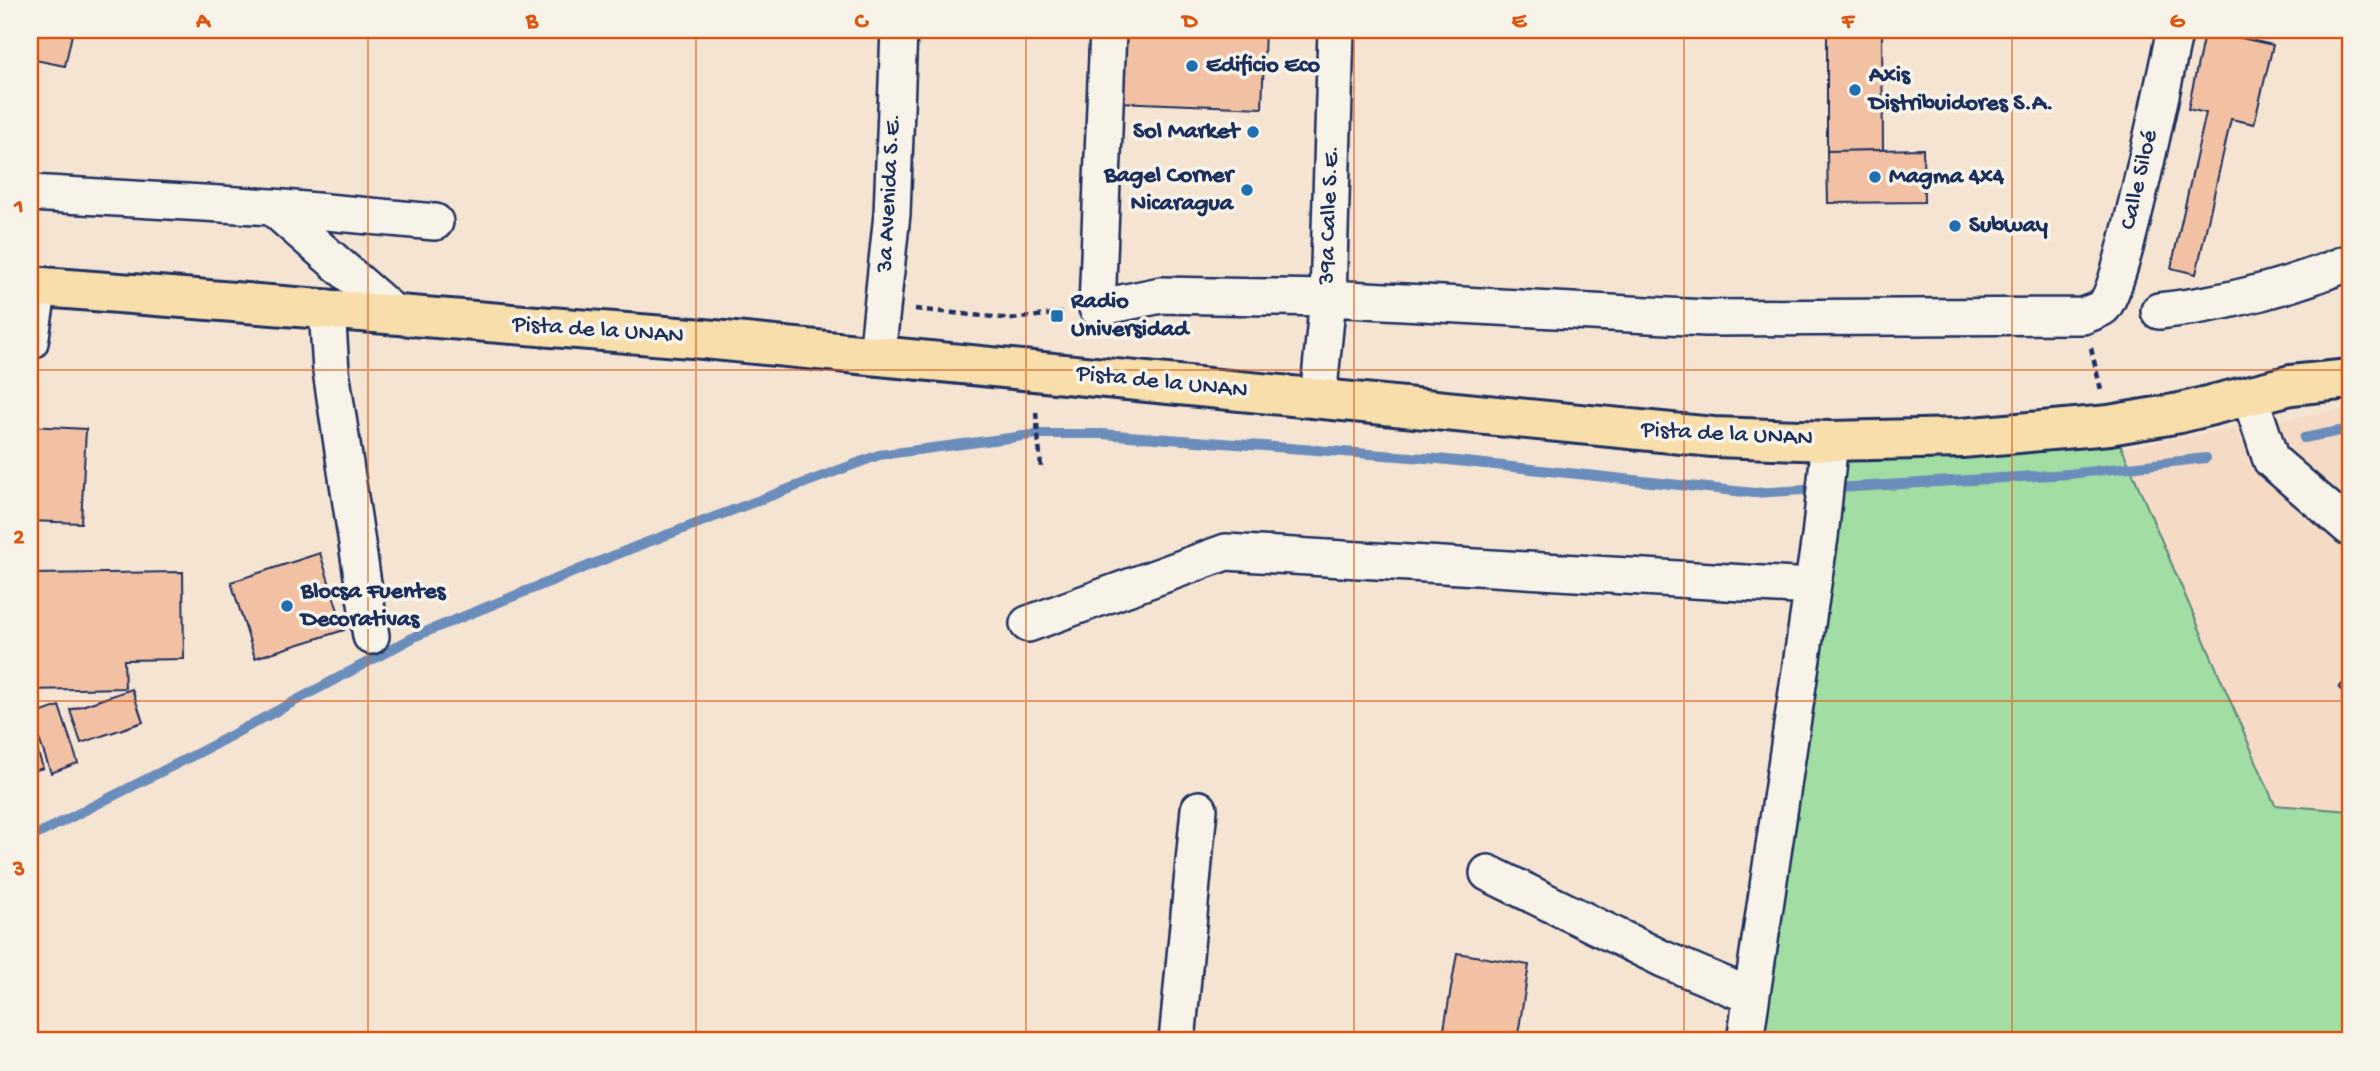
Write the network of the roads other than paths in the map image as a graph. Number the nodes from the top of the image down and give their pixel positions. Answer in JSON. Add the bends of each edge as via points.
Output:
{"nodes":[{"id":1,"x":899,"y":30,"type":"edge"},
{"id":2,"x":1108,"y":30,"type":"edge"},
{"id":3,"x":1336,"y":30,"type":"edge"},
{"id":4,"x":2175,"y":30,"type":"edge"},
{"id":5,"x":30,"y":193,"type":"edge"},
{"id":6,"x":272,"y":207,"type":"junction"},
{"id":7,"x":435,"y":222,"type":"dead end"},
{"id":8,"x":2350,"y":262,"type":"edge"},
{"id":9,"x":34,"y":287,"type":"edge"},
{"id":10,"x":1328,"y":298,"type":"junction"},
{"id":11,"x":327,"y":308,"type":"junction"},
{"id":12,"x":2159,"y":311,"type":"dead end"},
{"id":13,"x":396,"y":315,"type":"junction"},
{"id":14,"x":30,"y":342,"type":"edge"},
{"id":15,"x":2350,"y":354,"type":"edge"},
{"id":16,"x":877,"y":356,"type":"junction"},
{"id":17,"x":2350,"y":379,"type":"edge"},
{"id":18,"x":2291,"y":385,"type":"junction"},
{"id":19,"x":2250,"y":397,"type":"junction"},
{"id":20,"x":1318,"y":399,"type":"junction"},
{"id":21,"x":1830,"y":441,"type":"junction"},
{"id":22,"x":2344,"y":518,"type":"edge"},
{"id":23,"x":1811,"y":587,"type":"junction"},
{"id":24,"x":1028,"y":624,"type":"dead end"},
{"id":25,"x":371,"y":636,"type":"dead end"},
{"id":26,"x":1199,"y":809,"type":"dead end"},
{"id":27,"x":1488,"y":873,"type":"dead end"},
{"id":28,"x":1751,"y":996,"type":"junction"},
{"id":29,"x":1177,"y":1041,"type":"edge"},
{"id":30,"x":1745,"y":1041,"type":"edge"}],
"edges":[{"from":1,"to":16,"type":"street","name":"3a Avenida S.E.","via":[[892,214]]},
{"from":2,"to":10,"type":"street","via":[[1097,308],[1161,295]]},
{"from":3,"to":10,"type":"street","name":"39a Calle S.E."},
{"from":4,"to":10,"type":"street","name":"Calle Siloé","via":[[2114,286],[2104,307],[2083,316],[1706,318]]},
{"from":5,"to":6,"type":"street"},
{"from":6,"to":7,"type":"street"},
{"from":6,"to":13,"type":"street"},
{"from":8,"to":12,"type":"street","via":[[2302,282],[2206,306]]},
{"from":9,"to":11,"type":"main road","name":"Pista de la UNAN"},
{"from":9,"to":14,"type":"street"},
{"from":10,"to":20,"type":"street","name":"39a Calle S.E."},
{"from":11,"to":13,"type":"main road","name":"Pista de la UNAN"},
{"from":11,"to":25,"type":"street","via":[[331,371]]},
{"from":13,"to":16,"type":"main road","name":"Pista de la UNAN"},
{"from":15,"to":18,"type":"main road","name":"Pista de la UNAN"},
{"from":16,"to":20,"type":"main road","name":"Pista de la UNAN"},
{"from":17,"to":18,"type":"main road","name":"Pista de la UNAN"},
{"from":18,"to":19,"type":"main road","name":"Pista de la UNAN"},
{"from":19,"to":21,"type":"main road","name":"Pista de la UNAN","via":[[2109,425],[1962,438]]},
{"from":19,"to":22,"type":"street","via":[[2271,460]]},
{"from":20,"to":21,"type":"main road","name":"Pista de la UNAN","via":[[1713,437]]},
{"from":21,"to":23,"type":"street"},
{"from":23,"to":24,"type":"street","via":[[1226,552]]},
{"from":23,"to":28,"type":"street"},
{"from":26,"to":29,"type":"street"},
{"from":27,"to":28,"type":"street","via":[[1663,959]]},
{"from":28,"to":30,"type":"street"}]}
